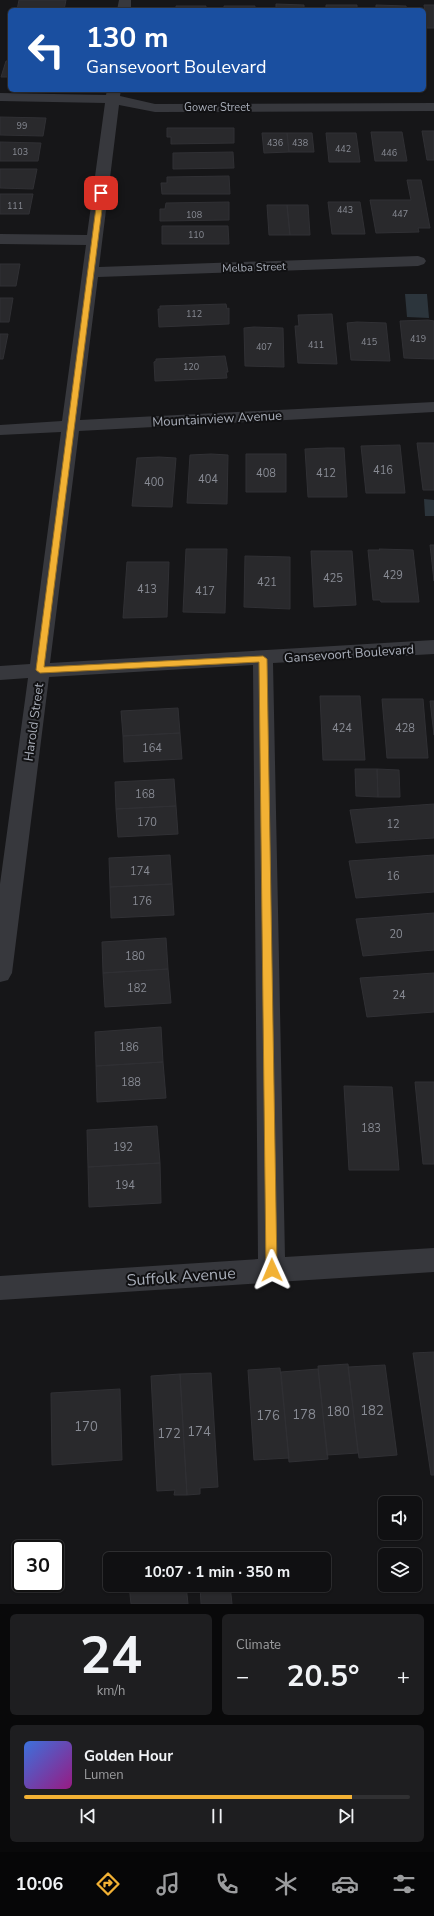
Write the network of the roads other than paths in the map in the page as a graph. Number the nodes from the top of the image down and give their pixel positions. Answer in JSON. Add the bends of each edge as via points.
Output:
{"nodes":[{"id":1,"x":113,"y":94,"type":"edge"},
{"id":2,"x":0,"y":98,"type":"edge"},
{"id":3,"x":434,"y":107,"type":"edge"},
{"id":4,"x":0,"y":239,"type":"edge"},
{"id":5,"x":95,"y":240,"type":"junction"},
{"id":6,"x":418,"y":261,"type":"dead end"},
{"id":7,"x":91,"y":272,"type":"junction"},
{"id":8,"x":434,"y":407,"type":"edge"},
{"id":9,"x":70,"y":426,"type":"junction"},
{"id":10,"x":0,"y":430,"type":"edge"},
{"id":11,"x":434,"y":647,"type":"edge"},
{"id":12,"x":263,"y":659,"type":"junction"},
{"id":13,"x":40,"y":670,"type":"junction"},
{"id":14,"x":0,"y":673,"type":"edge"},
{"id":15,"x":0,"y":973,"type":"edge"},
{"id":16,"x":434,"y":1260,"type":"edge"},
{"id":17,"x":272,"y":1270,"type":"junction"},
{"id":18,"x":0,"y":1288,"type":"edge"}],
"edges":[{"from":1,"to":2,"type":"street","name":"Gower Street"},
{"from":1,"to":3,"type":"street","name":"Gower Street","via":[[155,108]]},
{"from":1,"to":5,"type":"street","name":"Harold Street"},
{"from":4,"to":5,"type":"street"},
{"from":5,"to":7,"type":"street","name":"Harold Street"},
{"from":6,"to":7,"type":"street","name":"Melba Street"},
{"from":7,"to":9,"type":"street","name":"Harold Street"},
{"from":8,"to":9,"type":"street","name":"Mountainview Avenue"},
{"from":9,"to":10,"type":"street","name":"Mountainview Avenue"},
{"from":9,"to":13,"type":"street","name":"Harold Street"},
{"from":11,"to":12,"type":"street","name":"Gansevoort Boulevard"},
{"from":12,"to":13,"type":"street","name":"Gansevoort Boulevard"},
{"from":12,"to":17,"type":"street"},
{"from":13,"to":14,"type":"street","name":"Gansevoort Boulevard"},
{"from":13,"to":15,"type":"street","name":"Harold Street"},
{"from":16,"to":17,"type":"street","name":"Suffolk Avenue"},
{"from":17,"to":18,"type":"street","name":"Suffolk Avenue"}]}
